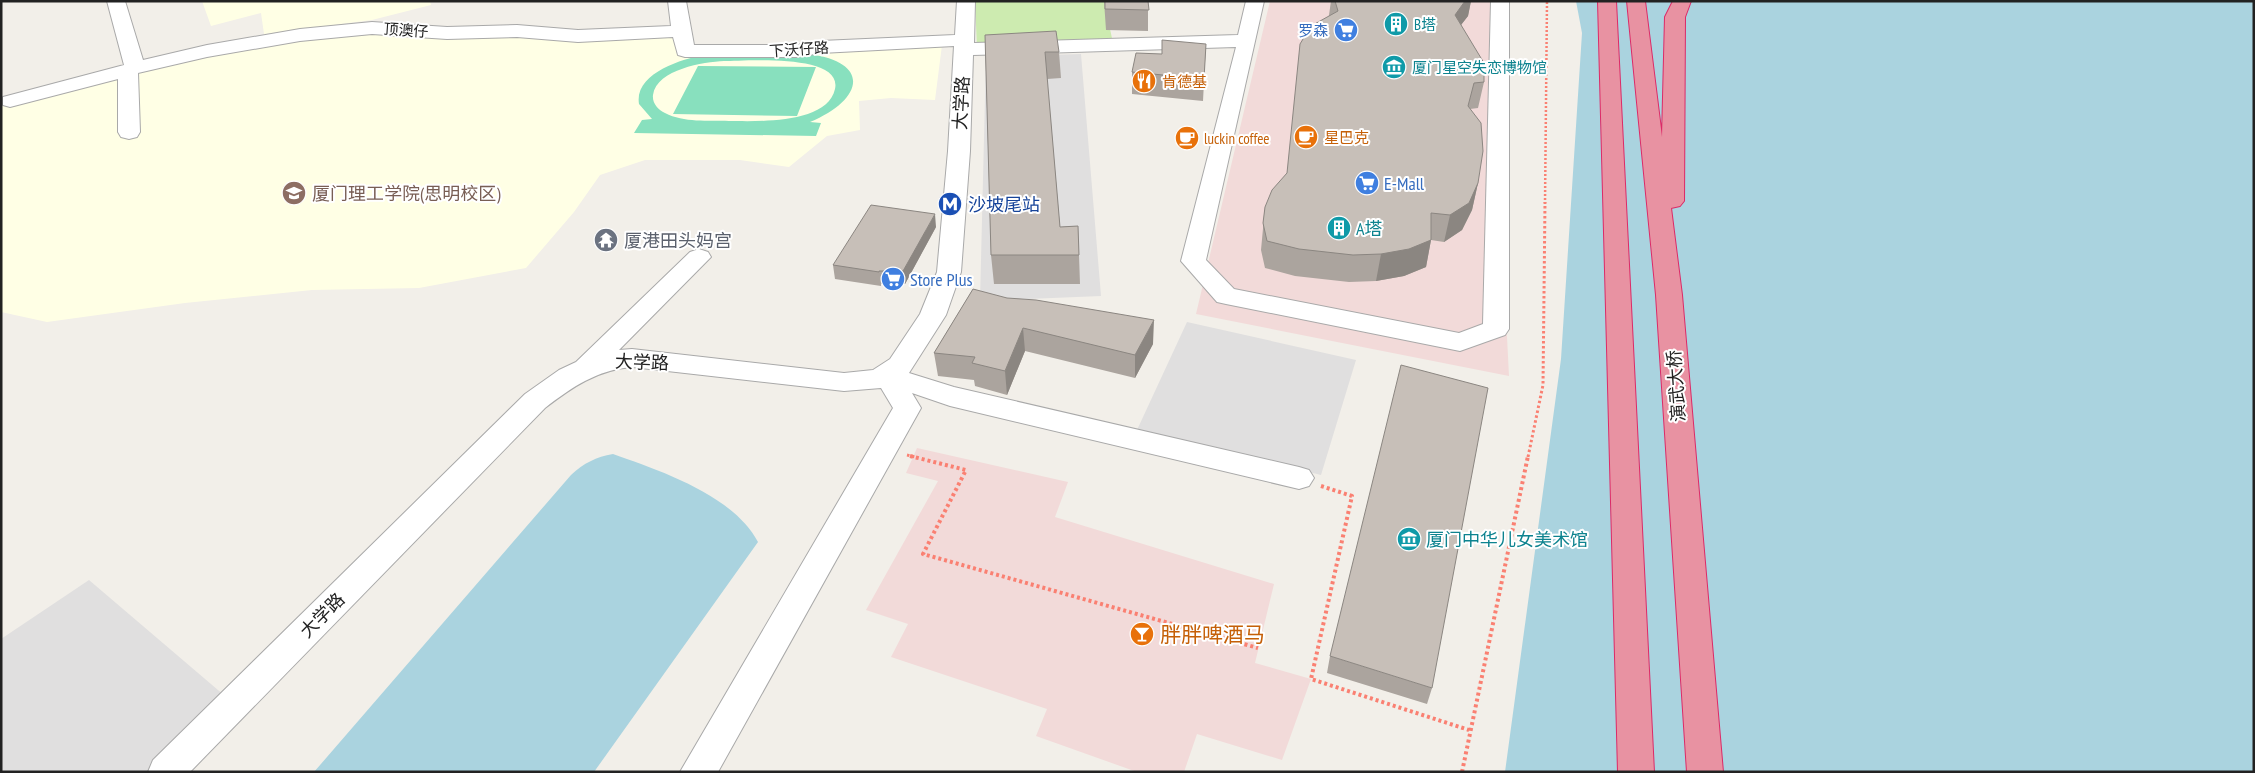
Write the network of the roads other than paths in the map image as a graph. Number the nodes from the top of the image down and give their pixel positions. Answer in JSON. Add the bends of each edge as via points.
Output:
{"nodes":[{"id":1,"x":116,"y":1,"type":"edge"},
{"id":2,"x":678,"y":1,"type":"edge"},
{"id":3,"x":966,"y":1,"type":"edge"},
{"id":4,"x":1255,"y":1,"type":"edge"},
{"id":5,"x":1500,"y":1,"type":"edge"},
{"id":6,"x":1596,"y":1,"type":"edge"},
{"id":7,"x":1607,"y":1,"type":"edge"},
{"id":8,"x":1636,"y":1,"type":"edge"},
{"id":9,"x":1682,"y":1,"type":"edge"},
{"id":10,"x":681,"y":30,"type":"junction"},
{"id":11,"x":1247,"y":41,"type":"junction"},
{"id":12,"x":963,"y":44,"type":"junction"},
{"id":13,"x":1610,"y":62,"type":"junction"},
{"id":14,"x":131,"y":69,"type":"junction"},
{"id":15,"x":10,"y":101,"type":"dead end"},
{"id":16,"x":129,"y":132,"type":"dead end"},
{"id":17,"x":699,"y":257,"type":"dead end"},
{"id":18,"x":1669,"y":295,"type":"junction"},
{"id":19,"x":587,"y":366,"type":"junction"},
{"id":20,"x":887,"y":375,"type":"junction"},
{"id":21,"x":1299,"y":478,"type":"road end"},
{"id":22,"x":166,"y":772,"type":"edge"},
{"id":23,"x":698,"y":772,"type":"edge"},
{"id":24,"x":1636,"y":772,"type":"edge"},
{"id":25,"x":1705,"y":772,"type":"edge"}],
"edges":[{"from":1,"to":14,"type":"street"},
{"from":2,"to":10,"type":"street","name":"下沃仔路"},
{"from":3,"to":12,"type":"street","name":"大学路"},
{"from":4,"to":11,"type":"street"},
{"from":5,"to":11,"type":"street","via":[[1496,329],[1460,342],[1226,296],[1193,261]]},
{"from":6,"to":13,"type":"highway"},
{"from":7,"to":13,"type":"highway"},
{"from":8,"to":18,"type":"highway","name":"演武大桥"},
{"from":9,"to":18,"type":"highway","via":[[1675,17]]},
{"from":10,"to":12,"type":"street","name":"下沃仔路","via":[[685,51],[796,51],[822,47]]},
{"from":10,"to":14,"type":"street","name":"顶澳仔","via":[[578,36],[372,28],[216,50]]},
{"from":11,"to":12,"type":"street"},
{"from":12,"to":20,"type":"street","name":"大学路","via":[[959,151],[949,272],[933,315],[900,366]]},
{"from":13,"to":24,"type":"highway"},
{"from":14,"to":15,"type":"street","name":"顶澳仔"},
{"from":14,"to":16,"type":"street"},
{"from":17,"to":19,"type":"street"},
{"from":18,"to":25,"type":"highway","name":"演武大桥"},
{"from":19,"to":20,"type":"street","name":"大学路","via":[[632,358],[844,382],[861,382]]},
{"from":19,"to":22,"type":"street","name":"大学路","via":[[535,401]]},
{"from":20,"to":21,"type":"street","via":[[950,396]]},
{"from":20,"to":23,"type":"street","via":[[907,408]]}]}
